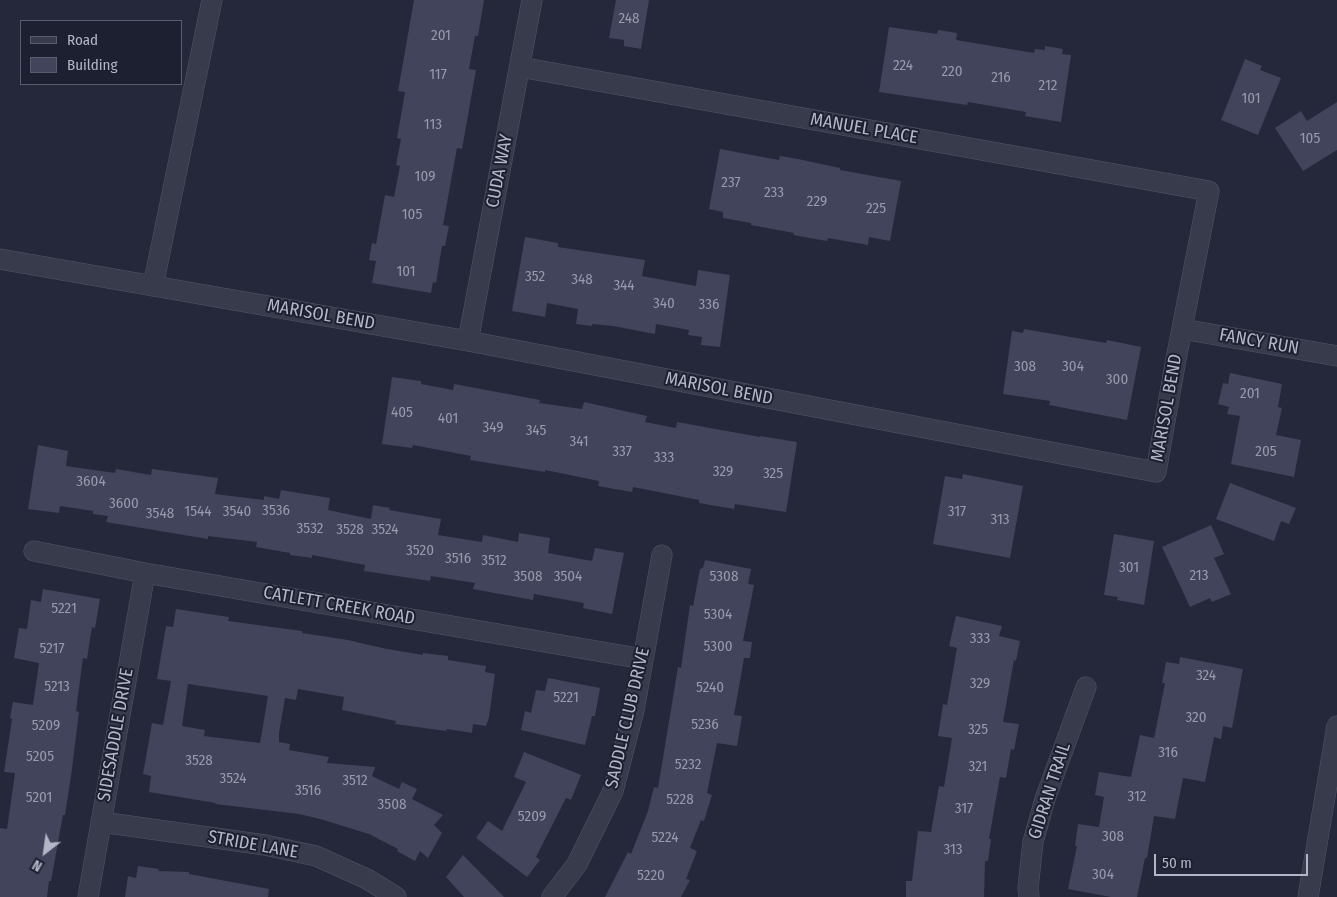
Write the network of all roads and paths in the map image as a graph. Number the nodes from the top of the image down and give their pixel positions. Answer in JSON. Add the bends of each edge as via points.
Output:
{"nodes":[{"id":1,"x":212,"y":0,"type":"edge"},
{"id":2,"x":532,"y":0,"type":"edge"},
{"id":3,"x":520,"y":68,"type":"junction"},
{"id":4,"x":1209,"y":191,"type":"joint"},
{"id":5,"x":0,"y":258,"type":"edge"},
{"id":6,"x":153,"y":286,"type":"junction"},
{"id":7,"x":1182,"y":329,"type":"junction"},
{"id":8,"x":468,"y":341,"type":"junction"},
{"id":9,"x":1337,"y":356,"type":"edge"},
{"id":10,"x":34,"y":551,"type":"dead end"},
{"id":11,"x":662,"y":555,"type":"dead end"},
{"id":12,"x":145,"y":572,"type":"junction"},
{"id":13,"x":643,"y":659,"type":"junction"},
{"id":14,"x":1086,"y":687,"type":"dead end"},
{"id":15,"x":1337,"y":726,"type":"edge"},
{"id":16,"x":101,"y":822,"type":"junction"},
{"id":17,"x":88,"y":897,"type":"edge"},
{"id":18,"x":396,"y":897,"type":"edge"},
{"id":19,"x":552,"y":897,"type":"edge"},
{"id":20,"x":1029,"y":897,"type":"edge"},
{"id":21,"x":1308,"y":897,"type":"edge"}],
"edges":[{"from":1,"to":6,"type":"street"},
{"from":2,"to":3,"type":"street","name":"CUDA WAY"},
{"from":3,"to":4,"type":"street","name":"MANUEL PLACE"},
{"from":3,"to":8,"type":"street","name":"CUDA WAY"},
{"from":4,"to":7,"type":"street","name":"MARISOL BEND"},
{"from":5,"to":6,"type":"street","name":"MARISOL BEND"},
{"from":6,"to":8,"type":"street","name":"MARISOL BEND"},
{"from":7,"to":8,"type":"street","name":"MARISOL BEND","via":[[1156,472]]},
{"from":7,"to":9,"type":"street","name":"FANCY RUN"},
{"from":10,"to":12,"type":"street","name":"CATLETT CREEK ROAD"},
{"from":11,"to":13,"type":"street","name":"SADDLE CLUB DRIVE"},
{"from":12,"to":13,"type":"street","name":"CATLETT CREEK ROAD"},
{"from":12,"to":16,"type":"street","name":"SIDESADDLE DRIVE"},
{"from":13,"to":19,"type":"street","name":"SADDLE CLUB DRIVE","via":[[634,710],[613,791],[577,864]]},
{"from":14,"to":20,"type":"street","name":"GIDRAN TRAIL","via":[[1044,799],[1033,842]]},
{"from":15,"to":21,"type":"street"},
{"from":16,"to":17,"type":"street","name":"SIDESADDLE DRIVE"},
{"from":16,"to":18,"type":"street","name":"STRIDE LANE","via":[[265,845],[316,856],[368,879]]}]}
